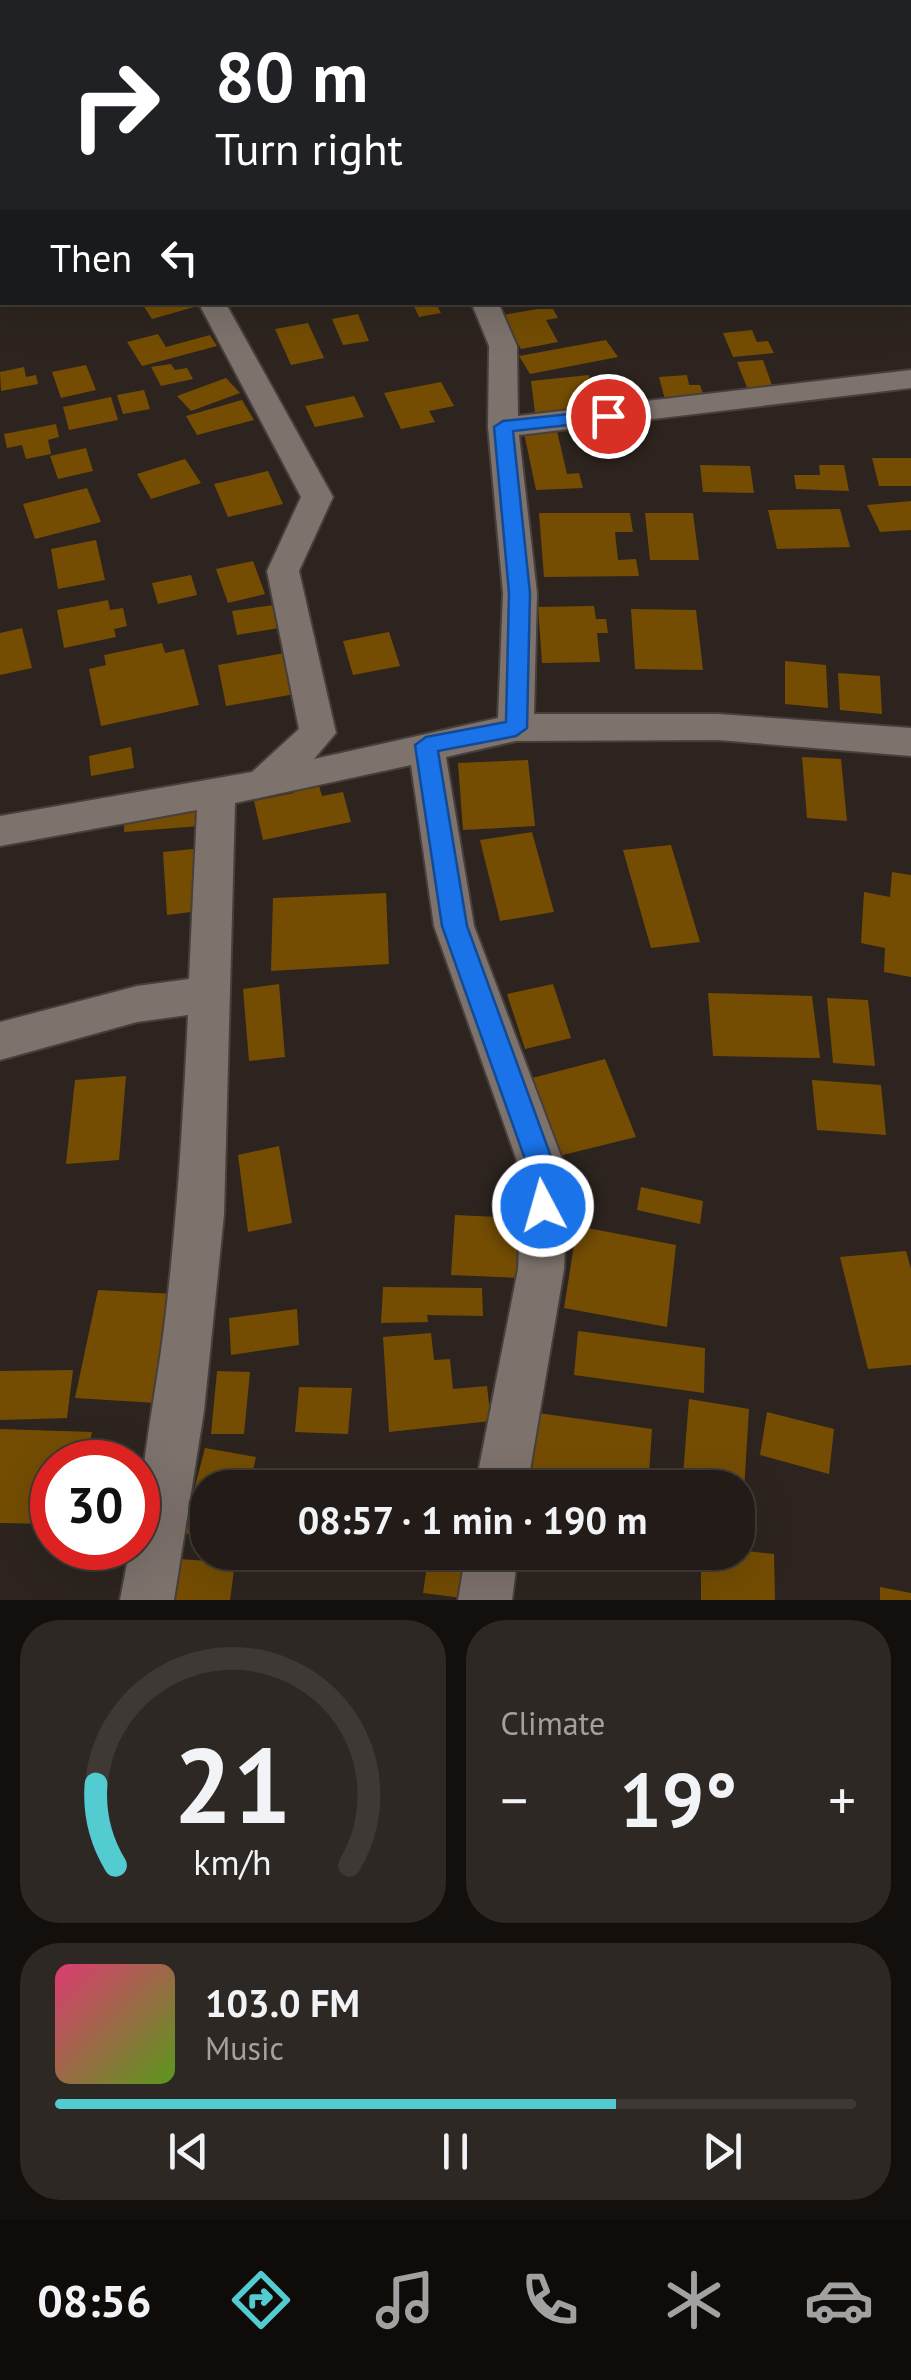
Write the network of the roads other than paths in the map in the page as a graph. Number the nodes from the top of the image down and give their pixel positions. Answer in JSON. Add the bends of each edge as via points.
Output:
{"nodes":[{"id":1,"x":213,"y":305,"type":"edge"},
{"id":2,"x":485,"y":305,"type":"edge"},
{"id":3,"x":911,"y":379,"type":"edge"},
{"id":4,"x":503,"y":427,"type":"junction"},
{"id":5,"x":516,"y":728,"type":"junction"},
{"id":6,"x":911,"y":742,"type":"edge"},
{"id":7,"x":426,"y":745,"type":"junction"},
{"id":8,"x":263,"y":784,"type":"junction"},
{"id":9,"x":217,"y":793,"type":"junction"},
{"id":10,"x":0,"y":831,"type":"edge"},
{"id":11,"x":208,"y":994,"type":"junction"},
{"id":12,"x":0,"y":1040,"type":"edge"},
{"id":13,"x":504,"y":1470,"type":"edge"},
{"id":14,"x":489,"y":1570,"type":"edge"},
{"id":15,"x":147,"y":1600,"type":"edge"},
{"id":16,"x":485,"y":1600,"type":"edge"}],
"edges":[{"from":1,"to":8,"type":"street","via":[[317,497],[284,571],[318,733]]},
{"from":2,"to":4,"type":"street","via":[[503,346]]},
{"from":3,"to":4,"type":"street"},
{"from":4,"to":5,"type":"street","via":[[520,593]]},
{"from":5,"to":6,"type":"street","via":[[718,727]]},
{"from":5,"to":7,"type":"street"},
{"from":7,"to":8,"type":"street"},
{"from":7,"to":13,"type":"street","via":[[454,926],[544,1176],[541,1269]]},
{"from":8,"to":9,"type":"street"},
{"from":9,"to":10,"type":"street"},
{"from":9,"to":11,"type":"street"},
{"from":11,"to":12,"type":"street","via":[[137,1004]]},
{"from":11,"to":15,"type":"street","via":[[198,1234],[179,1411]]},
{"from":14,"to":16,"type":"street"}]}
